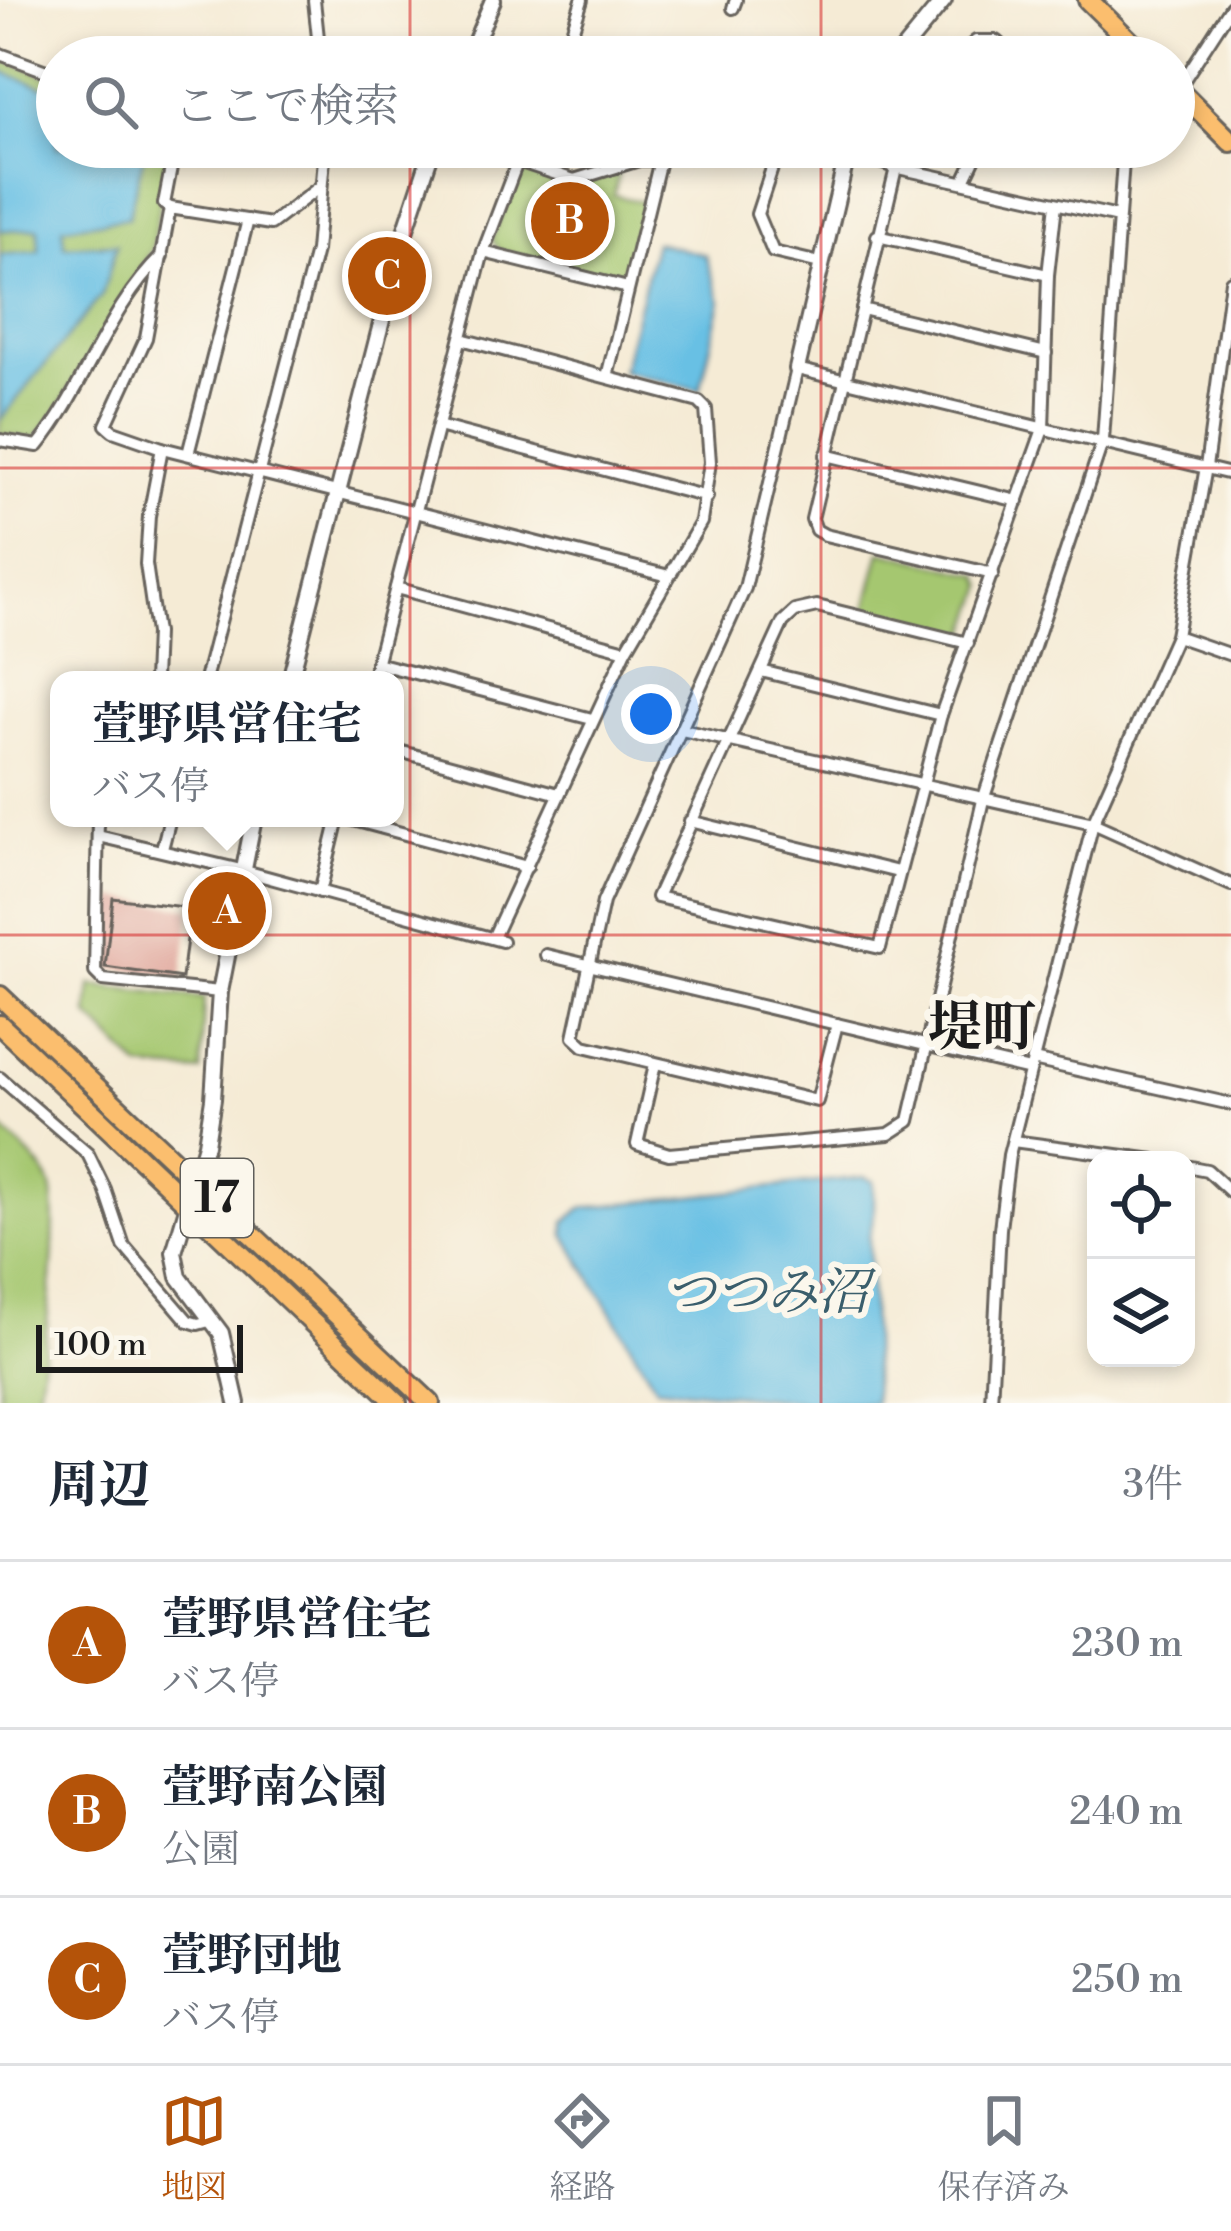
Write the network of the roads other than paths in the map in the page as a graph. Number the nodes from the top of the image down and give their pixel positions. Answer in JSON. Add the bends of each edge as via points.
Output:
{"nodes":[{"id":1,"x":314,"y":0,"type":"edge"},
{"id":2,"x":493,"y":0,"type":"edge"},
{"id":3,"x":582,"y":0,"type":"edge"},
{"id":4,"x":944,"y":0,"type":"edge"},
{"id":5,"x":1088,"y":0,"type":"edge"},
{"id":6,"x":1231,"y":7,"type":"edge"},
{"id":7,"x":318,"y":36,"type":"edge"},
{"id":8,"x":478,"y":36,"type":"edge"},
{"id":9,"x":571,"y":36,"type":"edge"},
{"id":10,"x":914,"y":36,"type":"edge"},
{"id":11,"x":1125,"y":36,"type":"edge"},
{"id":12,"x":0,"y":53,"type":"edge"},
{"id":13,"x":1195,"y":59,"type":"edge"},
{"id":14,"x":36,"y":67,"type":"edge"},
{"id":15,"x":1195,"y":106,"type":"edge"},
{"id":16,"x":1231,"y":142,"type":"edge"},
{"id":17,"x":171,"y":168,"type":"edge"},
{"id":18,"x":323,"y":168,"type":"edge"},
{"id":19,"x":426,"y":168,"type":"edge"},
{"id":20,"x":515,"y":168,"type":"edge"},
{"id":21,"x":550,"y":168,"type":"edge"},
{"id":22,"x":613,"y":168,"type":"edge"},
{"id":23,"x":657,"y":168,"type":"edge"},
{"id":24,"x":772,"y":168,"type":"edge"},
{"id":25,"x":844,"y":168,"type":"edge"},
{"id":26,"x":894,"y":168,"type":"edge"},
{"id":27,"x":899,"y":168,"type":"edge"},
{"id":28,"x":970,"y":168,"type":"edge"},
{"id":29,"x":1122,"y":168,"type":"edge"},
{"id":30,"x":964,"y":181,"type":"junction"},
{"id":31,"x":322,"y":186,"type":"junction"},
{"id":32,"x":1056,"y":204,"type":"junction"},
{"id":33,"x":170,"y":208,"type":"junction"},
{"id":34,"x":1118,"y":217,"type":"junction"},
{"id":35,"x":248,"y":220,"type":"junction"},
{"id":36,"x":877,"y":236,"type":"junction"},
{"id":37,"x":484,"y":252,"type":"junction"},
{"id":38,"x":164,"y":254,"type":"junction"},
{"id":39,"x":820,"y":263,"type":"junction"},
{"id":40,"x":1048,"y":274,"type":"junction"},
{"id":41,"x":1231,"y":281,"type":"edge"},
{"id":42,"x":628,"y":288,"type":"junction"},
{"id":43,"x":862,"y":309,"type":"junction"},
{"id":44,"x":1228,"y":327,"type":"edge"},
{"id":45,"x":461,"y":339,"type":"junction"},
{"id":46,"x":1046,"y":353,"type":"junction"},
{"id":47,"x":797,"y":369,"type":"junction"},
{"id":48,"x":607,"y":376,"type":"junction"},
{"id":49,"x":844,"y":383,"type":"junction"},
{"id":50,"x":438,"y":426,"type":"junction"},
{"id":51,"x":1043,"y":429,"type":"junction"},
{"id":52,"x":0,"y":440,"type":"edge"},
{"id":53,"x":1103,"y":440,"type":"junction"},
{"id":54,"x":162,"y":448,"type":"junction"},
{"id":55,"x":188,"y":454,"type":"junction"},
{"id":56,"x":826,"y":455,"type":"junction"},
{"id":57,"x":1207,"y":467,"type":"junction"},
{"id":58,"x":259,"y":471,"type":"junction"},
{"id":59,"x":1231,"y":474,"type":"edge"},
{"id":60,"x":339,"y":492,"type":"junction"},
{"id":61,"x":707,"y":497,"type":"junction"},
{"id":62,"x":1018,"y":501,"type":"junction"},
{"id":63,"x":416,"y":512,"type":"junction"},
{"id":64,"x":993,"y":574,"type":"junction"},
{"id":65,"x":668,"y":576,"type":"junction"},
{"id":66,"x":396,"y":588,"type":"junction"},
{"id":67,"x":1176,"y":636,"type":"junction"},
{"id":68,"x":968,"y":643,"type":"junction"},
{"id":69,"x":626,"y":650,"type":"junction"},
{"id":70,"x":1231,"y":655,"type":"edge"},
{"id":71,"x":376,"y":663,"type":"junction"},
{"id":72,"x":154,"y":671,"type":"edge"},
{"id":73,"x":207,"y":671,"type":"edge"},
{"id":74,"x":292,"y":671,"type":"edge"},
{"id":75,"x":375,"y":671,"type":"edge"},
{"id":76,"x":761,"y":671,"type":"junction"},
{"id":77,"x":941,"y":715,"type":"junction"},
{"id":78,"x":592,"y":719,"type":"junction"},
{"id":79,"x":682,"y":730,"type":"junction"},
{"id":80,"x":728,"y":740,"type":"junction"},
{"id":81,"x":404,"y":752,"type":"edge"},
{"id":82,"x":921,"y":784,"type":"junction"},
{"id":83,"x":559,"y":794,"type":"junction"},
{"id":84,"x":983,"y":800,"type":"junction"},
{"id":85,"x":690,"y":821,"type":"junction"},
{"id":86,"x":1093,"y":823,"type":"junction"},
{"id":87,"x":98,"y":827,"type":"edge"},
{"id":88,"x":168,"y":827,"type":"edge"},
{"id":89,"x":252,"y":827,"type":"edge"},
{"id":90,"x":339,"y":827,"type":"edge"},
{"id":91,"x":376,"y":827,"type":"edge"},
{"id":92,"x":98,"y":836,"type":"junction"},
{"id":93,"x":162,"y":849,"type":"junction"},
{"id":94,"x":527,"y":867,"type":"junction"},
{"id":95,"x":241,"y":870,"type":"junction"},
{"id":96,"x":898,"y":872,"type":"junction"},
{"id":97,"x":1231,"y":885,"type":"edge"},
{"id":98,"x":320,"y":892,"type":"junction"},
{"id":99,"x":546,"y":955,"type":"dead end"},
{"id":100,"x":588,"y":964,"type":"junction"},
{"id":101,"x":220,"y":992,"type":"junction"},
{"id":102,"x":0,"y":996,"type":"edge"},
{"id":103,"x":837,"y":1024,"type":"junction"},
{"id":104,"x":0,"y":1025,"type":"edge"},
{"id":105,"x":928,"y":1046,"type":"junction"},
{"id":106,"x":655,"y":1064,"type":"junction"},
{"id":107,"x":1032,"y":1065,"type":"junction"},
{"id":108,"x":0,"y":1078,"type":"edge"},
{"id":109,"x":1231,"y":1104,"type":"edge"},
{"id":110,"x":1012,"y":1141,"type":"junction"},
{"id":111,"x":1087,"y":1151,"type":"edge"},
{"id":112,"x":1195,"y":1168,"type":"edge"},
{"id":113,"x":195,"y":1177,"type":"junction"},
{"id":114,"x":1231,"y":1192,"type":"edge"},
{"id":115,"x":186,"y":1203,"type":"junction"},
{"id":116,"x":213,"y":1320,"type":"junction"},
{"id":117,"x":237,"y":1403,"type":"edge"},
{"id":118,"x":397,"y":1403,"type":"edge"},
{"id":119,"x":430,"y":1403,"type":"edge"},
{"id":120,"x":991,"y":1403,"type":"edge"}],
"edges":[{"from":1,"to":7,"type":"street"},
{"from":2,"to":8,"type":"street"},
{"from":3,"to":9,"type":"street"},
{"from":4,"to":10,"type":"street"},
{"from":5,"to":11,"type":"main road"},
{"from":6,"to":13,"type":"street"},
{"from":12,"to":14,"type":"street"},
{"from":15,"to":16,"type":"main road"},
{"from":17,"to":33,"type":"street","via":[[164,203]]},
{"from":18,"to":31,"type":"street"},
{"from":19,"to":60,"type":"street"},
{"from":20,"to":37,"type":"street"},
{"from":21,"to":22,"type":"street","via":[[574,180]]},
{"from":23,"to":42,"type":"street"},
{"from":24,"to":39,"type":"street","via":[[757,214],[773,252]]},
{"from":25,"to":39,"type":"street"},
{"from":26,"to":36,"type":"street"},
{"from":27,"to":30,"type":"street"},
{"from":28,"to":30,"type":"street"},
{"from":29,"to":34,"type":"street"},
{"from":30,"to":32,"type":"street"},
{"from":31,"to":35,"type":"street","via":[[271,224]]},
{"from":31,"to":58,"type":"street","via":[[316,251]]},
{"from":32,"to":34,"type":"street"},
{"from":32,"to":40,"type":"street"},
{"from":33,"to":35,"type":"street"},
{"from":33,"to":38,"type":"street"},
{"from":34,"to":53,"type":"street"},
{"from":35,"to":55,"type":"street"},
{"from":36,"to":40,"type":"street"},
{"from":36,"to":43,"type":"street"},
{"from":37,"to":42,"type":"street"},
{"from":37,"to":45,"type":"street"},
{"from":38,"to":52,"type":"street","via":[[38,446]]},
{"from":38,"to":54,"type":"street","via":[[146,338],[106,424]]},
{"from":39,"to":47,"type":"street"},
{"from":40,"to":46,"type":"street"},
{"from":41,"to":44,"type":"street"},
{"from":42,"to":48,"type":"street"},
{"from":43,"to":46,"type":"street"},
{"from":43,"to":49,"type":"street"},
{"from":44,"to":57,"type":"street"},
{"from":45,"to":48,"type":"street"},
{"from":45,"to":50,"type":"street"},
{"from":46,"to":51,"type":"street"},
{"from":47,"to":49,"type":"street"},
{"from":47,"to":79,"type":"street","via":[[745,588]]},
{"from":48,"to":61,"type":"street","via":[[706,409]]},
{"from":49,"to":51,"type":"street"},
{"from":49,"to":56,"type":"street"},
{"from":50,"to":61,"type":"street"},
{"from":50,"to":63,"type":"street"},
{"from":51,"to":53,"type":"street"},
{"from":51,"to":62,"type":"street"},
{"from":53,"to":57,"type":"street"},
{"from":53,"to":84,"type":"street"},
{"from":54,"to":55,"type":"street"},
{"from":54,"to":72,"type":"street","via":[[146,564]]},
{"from":55,"to":58,"type":"street"},
{"from":56,"to":62,"type":"street"},
{"from":56,"to":64,"type":"street","via":[[816,530]]},
{"from":57,"to":59,"type":"street"},
{"from":57,"to":67,"type":"street"},
{"from":58,"to":60,"type":"street"},
{"from":58,"to":73,"type":"street"},
{"from":60,"to":63,"type":"street"},
{"from":60,"to":74,"type":"street"},
{"from":61,"to":65,"type":"street","via":[[694,538]]},
{"from":62,"to":64,"type":"street"},
{"from":63,"to":65,"type":"street"},
{"from":63,"to":66,"type":"street"},
{"from":64,"to":68,"type":"street"},
{"from":65,"to":69,"type":"street"},
{"from":66,"to":69,"type":"street"},
{"from":66,"to":71,"type":"street"},
{"from":67,"to":70,"type":"street"},
{"from":67,"to":86,"type":"street"},
{"from":68,"to":76,"type":"street","via":[[806,607],[783,622]]},
{"from":68,"to":77,"type":"street"},
{"from":69,"to":78,"type":"street"},
{"from":71,"to":75,"type":"street"},
{"from":71,"to":78,"type":"street"},
{"from":76,"to":77,"type":"street"},
{"from":76,"to":80,"type":"street"},
{"from":77,"to":82,"type":"street"},
{"from":78,"to":83,"type":"street"},
{"from":79,"to":80,"type":"street"},
{"from":79,"to":100,"type":"street","via":[[603,902]]},
{"from":80,"to":82,"type":"street"},
{"from":80,"to":85,"type":"street"},
{"from":81,"to":83,"type":"street"},
{"from":82,"to":84,"type":"street"},
{"from":82,"to":96,"type":"street"},
{"from":83,"to":94,"type":"street"},
{"from":84,"to":86,"type":"street"},
{"from":84,"to":105,"type":"street"},
{"from":85,"to":96,"type":"street"},
{"from":85,"to":96,"type":"street","via":[[657,897],[880,948]]},
{"from":86,"to":97,"type":"street"},
{"from":86,"to":107,"type":"street"},
{"from":87,"to":92,"type":"street"},
{"from":88,"to":93,"type":"street"},
{"from":89,"to":95,"type":"street"},
{"from":90,"to":98,"type":"street"},
{"from":91,"to":94,"type":"street"},
{"from":92,"to":93,"type":"street"},
{"from":92,"to":101,"type":"street","via":[[94,972],[103,980]]},
{"from":93,"to":95,"type":"street"},
{"from":94,"to":98,"type":"street","via":[[498,940]]},
{"from":95,"to":98,"type":"street"},
{"from":95,"to":101,"type":"street"},
{"from":99,"to":100,"type":"street"},
{"from":100,"to":103,"type":"street"},
{"from":100,"to":106,"type":"street","via":[[574,1037]]},
{"from":101,"to":113,"type":"street","via":[[213,1100]]},
{"from":102,"to":113,"type":"main road","number":"17"},
{"from":103,"to":105,"type":"street"},
{"from":103,"to":106,"type":"street","via":[[817,1101]]},
{"from":104,"to":115,"type":"main road","number":"17"},
{"from":105,"to":106,"type":"street","via":[[909,1120],[890,1134],[669,1154],[637,1144]]},
{"from":105,"to":107,"type":"street"},
{"from":107,"to":109,"type":"street"},
{"from":107,"to":110,"type":"street"},
{"from":108,"to":116,"type":"street","via":[[88,1154],[132,1259],[188,1321]]},
{"from":110,"to":111,"type":"street"},
{"from":110,"to":120,"type":"street"},
{"from":112,"to":114,"type":"street"},
{"from":113,"to":115,"type":"street"},
{"from":113,"to":119,"type":"main road","number":"17"},
{"from":115,"to":116,"type":"street","via":[[175,1263]]},
{"from":115,"to":118,"type":"main road","number":"17"},
{"from":116,"to":117,"type":"street"}]}
